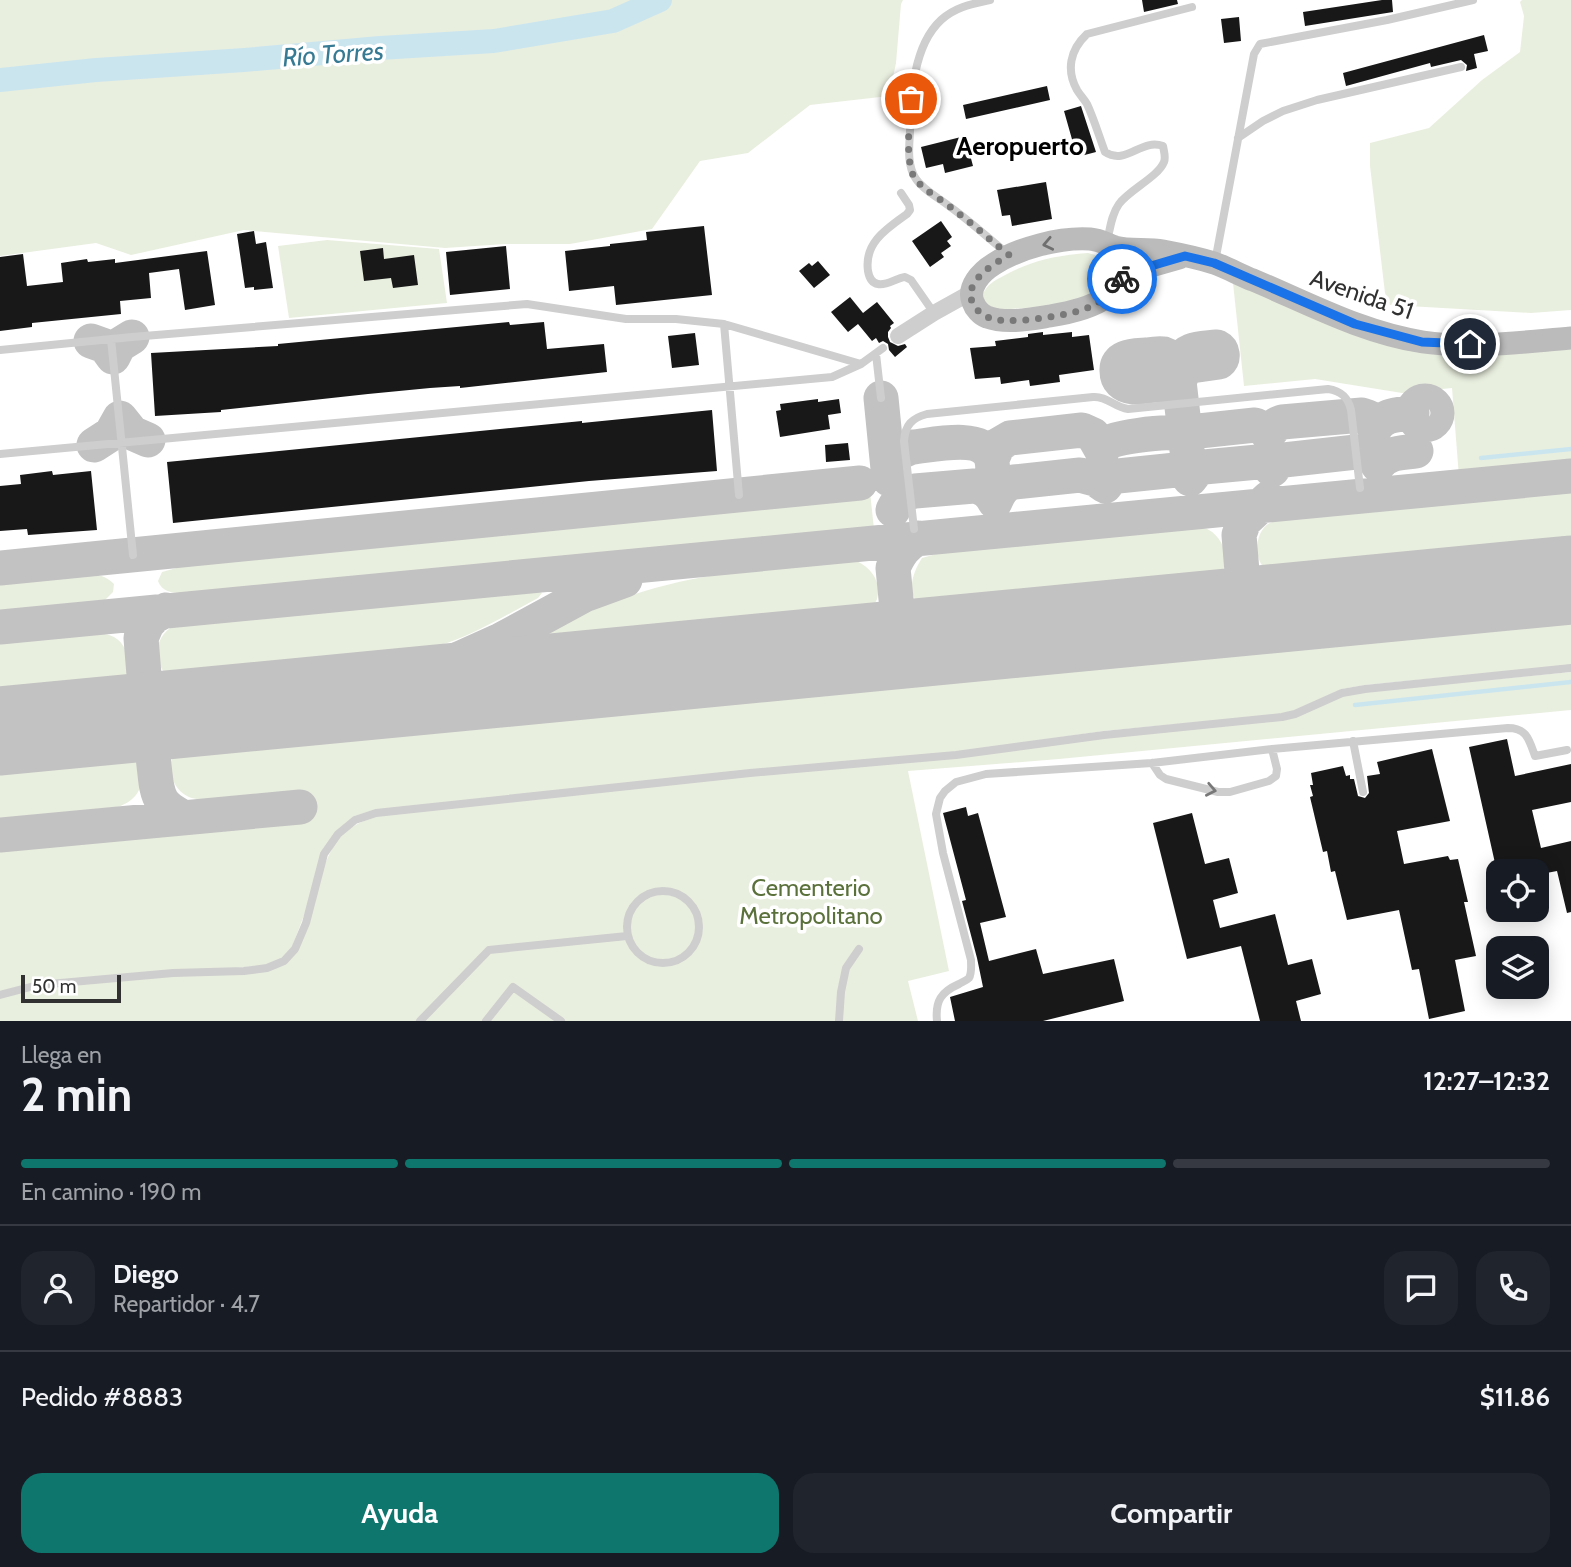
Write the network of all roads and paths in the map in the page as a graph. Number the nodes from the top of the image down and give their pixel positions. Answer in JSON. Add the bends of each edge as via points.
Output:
{"nodes":[{"id":1,"x":987,"y":0,"type":"edge"},
{"id":2,"x":1473,"y":0,"type":"edge"},
{"id":3,"x":1192,"y":8,"type":"dead end"},
{"id":4,"x":1461,"y":68,"type":"dead end"},
{"id":5,"x":1238,"y":138,"type":"junction"},
{"id":6,"x":901,"y":193,"type":"dead end"},
{"id":7,"x":1110,"y":244,"type":"junction"},
{"id":8,"x":1009,"y":255,"type":"junction"},
{"id":9,"x":1185,"y":256,"type":"junction"},
{"id":10,"x":1214,"y":263,"type":"junction"},
{"id":11,"x":1120,"y":280,"type":"junction"},
{"id":12,"x":970,"y":293,"type":"junction"},
{"id":13,"x":934,"y":313,"type":"junction"},
{"id":14,"x":724,"y":324,"type":"junction"},
{"id":15,"x":898,"y":336,"type":"dead end"},
{"id":16,"x":1571,"y":338,"type":"edge"},
{"id":17,"x":111,"y":339,"type":"junction"},
{"id":18,"x":0,"y":350,"type":"edge"},
{"id":19,"x":861,"y":364,"type":"junction"},
{"id":20,"x":730,"y":387,"type":"junction"},
{"id":21,"x":881,"y":398,"type":"dead end"},
{"id":22,"x":122,"y":442,"type":"junction"},
{"id":23,"x":0,"y":454,"type":"edge"},
{"id":24,"x":1360,"y":488,"type":"dead end"},
{"id":25,"x":739,"y":495,"type":"dead end"},
{"id":26,"x":914,"y":529,"type":"dead end"},
{"id":27,"x":133,"y":555,"type":"dead end"},
{"id":28,"x":1571,"y":668,"type":"edge"},
{"id":29,"x":1353,"y":741,"type":"junction"},
{"id":30,"x":1272,"y":749,"type":"junction"},
{"id":31,"x":1567,"y":750,"type":"dead end"},
{"id":32,"x":1152,"y":763,"type":"junction"},
{"id":33,"x":1363,"y":792,"type":"dead end"},
{"id":34,"x":627,"y":936,"type":"junction"},
{"id":35,"x":859,"y":949,"type":"dead end"},
{"id":36,"x":0,"y":995,"type":"edge"},
{"id":37,"x":489,"y":1020,"type":"edge"},
{"id":38,"x":420,"y":1021,"type":"edge"},
{"id":39,"x":561,"y":1021,"type":"edge"},
{"id":40,"x":839,"y":1021,"type":"edge"},
{"id":41,"x":937,"y":1021,"type":"edge"}],
"edges":[{"from":1,"to":8,"type":"lane","via":[[953,10],[930,33],[915,72],[910,163],[918,183]]},
{"from":2,"to":5,"type":"lane","via":[[1260,44],[1254,54]]},
{"from":3,"to":7,"type":"lane","via":[[1087,34],[1073,52],[1070,74],[1086,101],[1105,152],[1124,157],[1147,144],[1163,146],[1165,152],[1158,170],[1119,203]]},
{"from":4,"to":5,"type":"lane","via":[[1317,100],[1283,111]]},
{"from":5,"to":10,"type":"lane"},
{"from":6,"to":13,"type":"lane","via":[[910,210],[876,238],[868,255],[870,278],[880,285],[905,277],[911,280]]},
{"from":7,"to":8,"type":"main road","name":"Avenida 51","one_way":true,"via":[[1090,239],[1062,241]]},
{"from":7,"to":9,"type":"main road","name":"Avenida 51"},
{"from":7,"to":11,"type":"main road","via":[[1119,256]]},
{"from":8,"to":12,"type":"main road","name":"Avenida 51","via":[[990,266]]},
{"from":9,"to":10,"type":"main road","name":"Avenida 51"},
{"from":9,"to":11,"type":"main road","name":"Avenida 51"},
{"from":10,"to":16,"type":"main road","name":"Avenida 51","via":[[1355,324],[1422,342],[1489,344]]},
{"from":11,"to":12,"type":"main road","name":"Avenida 51","via":[[1094,305],[1036,318],[983,316]]},
{"from":12,"to":13,"type":"street","name":"Avenida 51"},
{"from":13,"to":15,"type":"street","name":"Avenida 51"},
{"from":14,"to":17,"type":"lane","via":[[626,319],[527,304]]},
{"from":14,"to":19,"type":"lane"},
{"from":14,"to":20,"type":"lane"},
{"from":17,"to":18,"type":"lane"},
{"from":17,"to":22,"type":"lane"},
{"from":19,"to":20,"type":"lane","via":[[832,377]]},
{"from":19,"to":21,"type":"lane","via":[[879,351]]},
{"from":20,"to":22,"type":"lane"},
{"from":20,"to":25,"type":"lane"},
{"from":22,"to":23,"type":"lane"},
{"from":22,"to":27,"type":"lane"},
{"from":24,"to":26,"type":"lane","via":[[1351,410],[1337,390],[1128,409],[1093,397],[916,417],[905,431]]},
{"from":28,"to":36,"type":"lane","via":[[1365,689],[1342,693],[1282,717],[376,813],[355,820],[324,854],[306,923],[295,949],[284,961],[244,971],[38,985]]},
{"from":29,"to":30,"type":"lane"},
{"from":29,"to":31,"type":"lane","via":[[1516,728],[1529,740],[1535,756]]},
{"from":29,"to":33,"type":"lane"},
{"from":30,"to":32,"type":"lane"},
{"from":32,"to":30,"type":"lane","one_way":true,"via":[[1166,779],[1230,792],[1276,776]]},
{"from":32,"to":41,"type":"lane","via":[[986,774],[956,782],[945,791],[937,806],[937,828],[971,971],[965,981],[946,990],[937,1008]]},
{"from":34,"to":34,"type":"lane","via":[[642,958],[668,964],[691,950],[700,925],[689,901],[664,890],[639,899],[626,922]]},
{"from":34,"to":38,"type":"lane","via":[[489,950]]},
{"from":35,"to":40,"type":"lane","via":[[846,968]]},
{"from":37,"to":39,"type":"lane","via":[[513,987]]}]}
